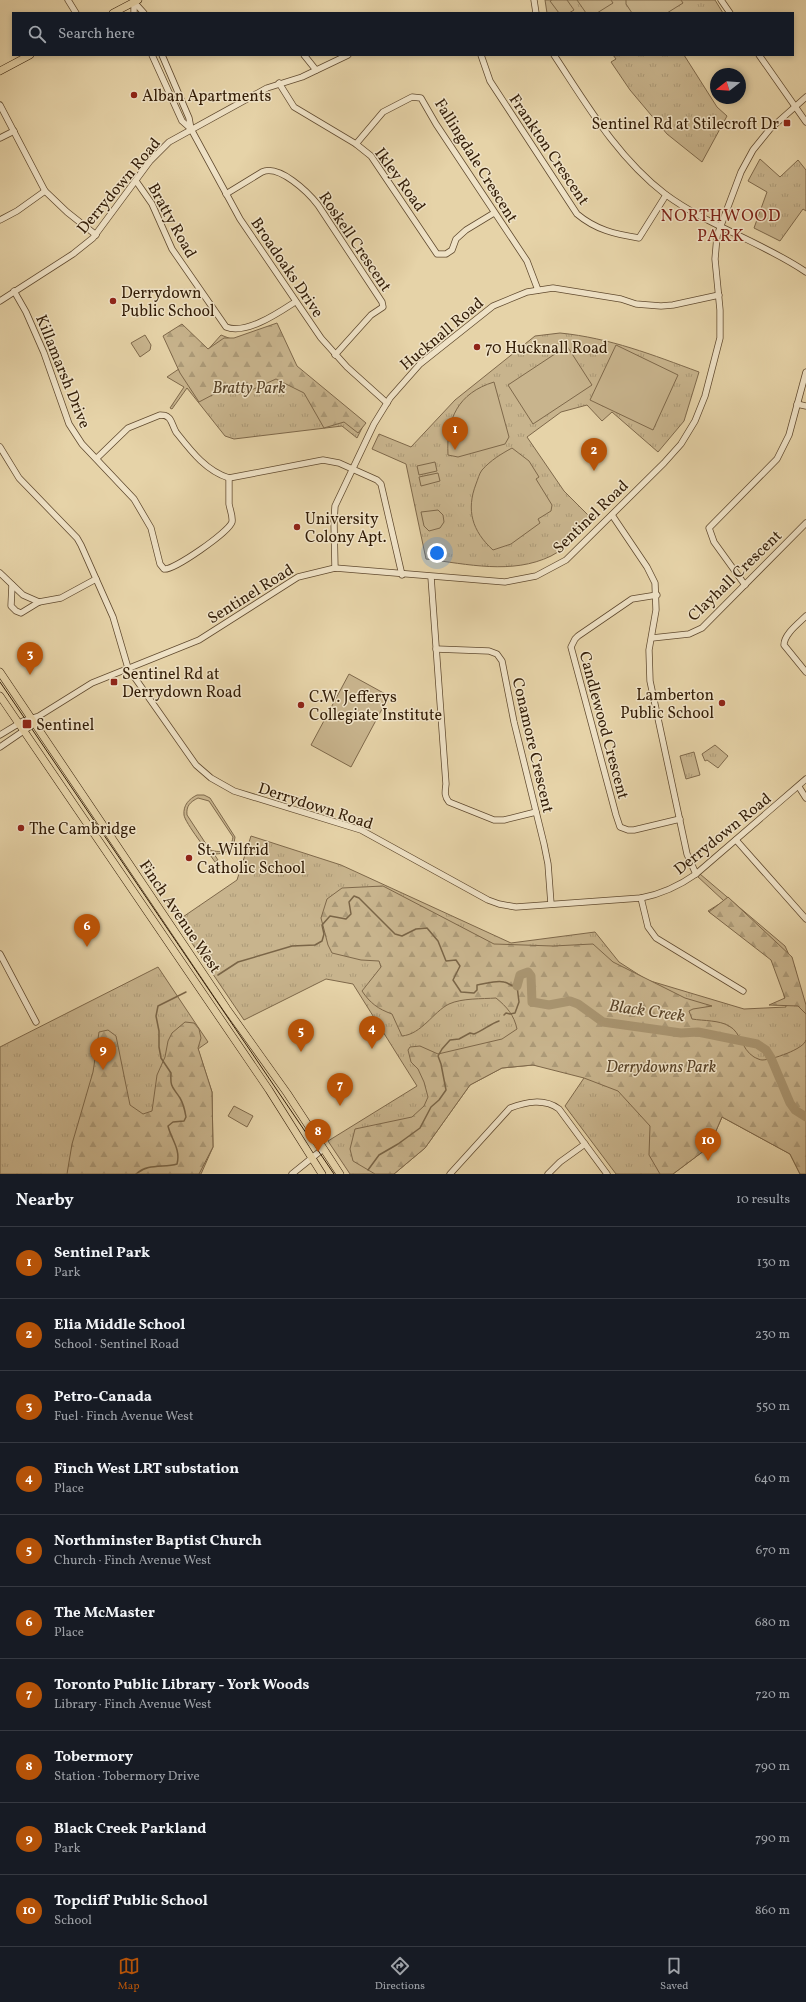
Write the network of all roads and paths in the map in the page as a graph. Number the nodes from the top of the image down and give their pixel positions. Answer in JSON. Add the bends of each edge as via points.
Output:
{"nodes":[{"id":1,"x":68,"y":0,"type":"edge"},
{"id":2,"x":534,"y":0,"type":"edge"},
{"id":3,"x":721,"y":0,"type":"edge"},
{"id":4,"x":136,"y":1,"type":"edge"},
{"id":5,"x":75,"y":12,"type":"edge"},
{"id":6,"x":115,"y":12,"type":"edge"},
{"id":7,"x":134,"y":12,"type":"edge"},
{"id":8,"x":143,"y":12,"type":"edge"},
{"id":9,"x":536,"y":12,"type":"edge"},
{"id":10,"x":729,"y":12,"type":"edge"},
{"id":11,"x":28,"y":56,"type":"edge"},
{"id":12,"x":152,"y":56,"type":"edge"},
{"id":13,"x":162,"y":56,"type":"edge"},
{"id":14,"x":305,"y":56,"type":"edge"},
{"id":15,"x":346,"y":56,"type":"edge"},
{"id":16,"x":481,"y":56,"type":"edge"},
{"id":17,"x":555,"y":56,"type":"edge"},
{"id":18,"x":760,"y":56,"type":"edge"},
{"id":19,"x":165,"y":64,"type":"junction"},
{"id":20,"x":158,"y":67,"type":"junction"},
{"id":21,"x":0,"y":70,"type":"edge"},
{"id":22,"x":316,"y":70,"type":"junction"},
{"id":23,"x":280,"y":83,"type":"junction"},
{"id":24,"x":806,"y":97,"type":"edge"},
{"id":25,"x":180,"y":99,"type":"junction"},
{"id":26,"x":173,"y":102,"type":"junction"},
{"id":27,"x":0,"y":105,"type":"edge"},
{"id":28,"x":795,"y":106,"type":"junction"},
{"id":29,"x":806,"y":122,"type":"edge"},
{"id":30,"x":191,"y":130,"type":"junction"},
{"id":31,"x":14,"y":131,"type":"junction"},
{"id":32,"x":0,"y":138,"type":"edge"},
{"id":33,"x":356,"y":144,"type":"junction"},
{"id":34,"x":136,"y":181,"type":"junction"},
{"id":35,"x":45,"y":191,"type":"junction"},
{"id":36,"x":226,"y":194,"type":"junction"},
{"id":37,"x":666,"y":194,"type":"junction"},
{"id":38,"x":494,"y":213,"type":"junction"},
{"id":39,"x":0,"y":220,"type":"edge"},
{"id":40,"x":721,"y":225,"type":"junction"},
{"id":41,"x":96,"y":235,"type":"junction"},
{"id":42,"x":806,"y":272,"type":"edge"},
{"id":43,"x":538,"y":290,"type":"junction"},
{"id":44,"x":14,"y":291,"type":"junction"},
{"id":45,"x":719,"y":295,"type":"junction"},
{"id":46,"x":0,"y":301,"type":"edge"},
{"id":47,"x":295,"y":302,"type":"junction"},
{"id":48,"x":335,"y":355,"type":"junction"},
{"id":49,"x":806,"y":372,"type":"edge"},
{"id":50,"x":387,"y":403,"type":"junction"},
{"id":51,"x":798,"y":404,"type":"junction"},
{"id":52,"x":806,"y":406,"type":"edge"},
{"id":53,"x":0,"y":448,"type":"edge"},
{"id":54,"x":97,"y":458,"type":"junction"},
{"id":55,"x":353,"y":469,"type":"junction"},
{"id":56,"x":229,"y":478,"type":"junction"},
{"id":57,"x":612,"y":515,"type":"junction"},
{"id":58,"x":806,"y":524,"type":"edge"},
{"id":59,"x":335,"y":568,"type":"junction"},
{"id":60,"x":0,"y":573,"type":"edge"},
{"id":61,"x":402,"y":574,"type":"junction"},
{"id":62,"x":431,"y":577,"type":"junction"},
{"id":63,"x":96,"y":579,"type":"junction"},
{"id":64,"x":12,"y":585,"type":"junction"},
{"id":65,"x":745,"y":585,"type":"junction"},
{"id":66,"x":657,"y":595,"type":"junction"},
{"id":67,"x":39,"y":602,"type":"junction"},
{"id":68,"x":806,"y":616,"type":"edge"},
{"id":69,"x":652,"y":638,"type":"junction"},
{"id":70,"x":436,"y":649,"type":"junction"},
{"id":71,"x":128,"y":668,"type":"junction"},
{"id":72,"x":0,"y":672,"type":"edge"},
{"id":73,"x":806,"y":672,"type":"edge"},
{"id":74,"x":0,"y":696,"type":"edge"},
{"id":75,"x":34,"y":719,"type":"junction"},
{"id":76,"x":18,"y":724,"type":"junction"},
{"id":77,"x":23,"y":731,"type":"junction"},
{"id":78,"x":0,"y":735,"type":"edge"},
{"id":79,"x":0,"y":747,"type":"edge"},
{"id":80,"x":806,"y":780,"type":"edge"},
{"id":81,"x":799,"y":787,"type":"junction"},
{"id":82,"x":806,"y":798,"type":"edge"},
{"id":83,"x":536,"y":812,"type":"junction"},
{"id":84,"x":680,"y":819,"type":"junction"},
{"id":85,"x":736,"y":840,"type":"junction"},
{"id":86,"x":696,"y":874,"type":"junction"},
{"id":87,"x":641,"y":898,"type":"junction"},
{"id":88,"x":551,"y":904,"type":"junction"},
{"id":89,"x":806,"y":919,"type":"edge"},
{"id":90,"x":0,"y":954,"type":"edge"},
{"id":91,"x":743,"y":991,"type":"dead end"},
{"id":92,"x":36,"y":1022,"type":"dead end"},
{"id":93,"x":585,"y":1144,"type":"junction"},
{"id":94,"x":323,"y":1149,"type":"junction"},
{"id":95,"x":312,"y":1157,"type":"junction"},
{"id":96,"x":292,"y":1174,"type":"edge"},
{"id":97,"x":322,"y":1174,"type":"edge"},
{"id":98,"x":340,"y":1174,"type":"edge"},
{"id":99,"x":450,"y":1174,"type":"edge"},
{"id":100,"x":548,"y":1174,"type":"edge"},
{"id":101,"x":607,"y":1174,"type":"edge"}],
"edges":[{"from":1,"to":5,"type":"street"},
{"from":2,"to":9,"type":"street"},
{"from":3,"to":10,"type":"street"},
{"from":4,"to":6,"type":"main road"},
{"from":4,"to":7,"type":"street"},
{"from":4,"to":8,"type":"street"},
{"from":11,"to":21,"type":"main road"},
{"from":12,"to":20,"type":"street","name":"Broadoaks Drive"},
{"from":13,"to":19,"type":"street","name":"Broadoaks Drive"},
{"from":14,"to":22,"type":"street"},
{"from":15,"to":22,"type":"street","name":"Derrydown Road"},
{"from":16,"to":37,"type":"street","name":"Frankton Crescent","via":[[490,81],[577,214],[588,224],[605,231],[638,238]]},
{"from":17,"to":37,"type":"street","via":[[614,144],[648,180]]},
{"from":18,"to":28,"type":"street"},
{"from":19,"to":20,"type":"street"},
{"from":19,"to":25,"type":"street","name":"Broadoaks Drive"},
{"from":20,"to":26,"type":"street","name":"Broadoaks Drive"},
{"from":22,"to":23,"type":"street","name":"Derrydown Road"},
{"from":23,"to":30,"type":"street","name":"Derrydown Road"},
{"from":23,"to":33,"type":"street","name":"Ikley Road","via":[[294,107]]},
{"from":24,"to":28,"type":"street","name":"Sentinel Road"},
{"from":25,"to":26,"type":"street"},
{"from":25,"to":30,"type":"street","name":"Broadoaks Drive","via":[[189,118]]},
{"from":26,"to":30,"type":"street","name":"Broadoaks Drive","via":[[182,122]]},
{"from":27,"to":31,"type":"street"},
{"from":28,"to":29,"type":"street"},
{"from":28,"to":40,"type":"street","name":"Sentinel Road","via":[[770,129],[753,150],[741,172]]},
{"from":30,"to":34,"type":"street","name":"Derrydown Road","via":[[162,147]]},
{"from":30,"to":36,"type":"street","name":"Broadoaks Drive"},
{"from":31,"to":32,"type":"street"},
{"from":31,"to":35,"type":"street"},
{"from":33,"to":38,"type":"street","name":"Ikley Road","via":[[371,156],[437,254],[446,254],[452,250],[456,239],[466,230]]},
{"from":33,"to":38,"type":"street","name":"Fallingdale Crescent","via":[[383,112],[412,97],[421,98]]},
{"from":34,"to":41,"type":"street","name":"Derrydown Road"},
{"from":34,"to":47,"type":"street","name":"Bratty Road","via":[[152,204],[172,249],[226,327],[240,330]]},
{"from":35,"to":39,"type":"street"},
{"from":35,"to":41,"type":"street"},
{"from":36,"to":47,"type":"street","name":"Broadoaks Drive"},
{"from":36,"to":48,"type":"street","name":"Roskell Crescent","via":[[262,172],[274,170],[311,195],[318,205],[382,302],[381,309],[371,315]]},
{"from":37,"to":40,"type":"street"},
{"from":38,"to":43,"type":"street","name":"Fallingdale Crescent","via":[[527,261]]},
{"from":40,"to":42,"type":"street"},
{"from":40,"to":45,"type":"street","name":"Sentinel Road","via":[[716,251]]},
{"from":41,"to":44,"type":"street","name":"Derrydown Road","via":[[73,254]]},
{"from":43,"to":45,"type":"street","name":"Hucknall Road","via":[[563,288],[636,304],[661,306]]},
{"from":43,"to":50,"type":"street","name":"Hucknall Road","via":[[508,299],[480,316],[420,364]]},
{"from":44,"to":46,"type":"street","name":"Derrydown Road"},
{"from":44,"to":54,"type":"street","name":"Killamarsh Drive","via":[[44,353],[69,424],[75,435]]},
{"from":45,"to":57,"type":"street","name":"Sentinel Road","via":[[720,343],[695,421],[681,444]]},
{"from":47,"to":48,"type":"street","name":"Broadoaks Drive"},
{"from":48,"to":50,"type":"street","name":"Broadoaks Drive"},
{"from":49,"to":51,"type":"street"},
{"from":50,"to":55,"type":"street","name":"Hucknall Road","via":[[379,414]]},
{"from":51,"to":52,"type":"street"},
{"from":51,"to":65,"type":"street","via":[[789,435],[777,459],[709,528],[714,542]]},
{"from":53,"to":63,"type":"street","name":"Derrydown Road","via":[[19,478],[77,538]]},
{"from":54,"to":56,"type":"street","via":[[128,428],[165,415],[171,419],[176,432],[206,466],[216,474]]},
{"from":54,"to":56,"type":"street","name":"Killamarsh Drive","via":[[134,499],[151,528],[160,564],[166,570],[220,536],[232,523]]},
{"from":55,"to":56,"type":"street","via":[[323,460]]},
{"from":55,"to":59,"type":"street","name":"Hucknall Road","via":[[334,511]]},
{"from":55,"to":61,"type":"street","via":[[381,484]]},
{"from":57,"to":62,"type":"street","name":"Sentinel Road","via":[[566,560],[536,576],[505,582]]},
{"from":57,"to":66,"type":"street","via":[[647,567],[655,583]]},
{"from":58,"to":65,"type":"street","name":"Clayhall Crescent"},
{"from":59,"to":61,"type":"street","name":"Sentinel Road"},
{"from":59,"to":71,"type":"street","name":"Sentinel Road","via":[[298,577],[199,640]]},
{"from":60,"to":64,"type":"street"},
{"from":61,"to":62,"type":"street","name":"Sentinel Road"},
{"from":62,"to":70,"type":"street"},
{"from":63,"to":67,"type":"street","via":[[61,598]]},
{"from":63,"to":71,"type":"street","name":"Derrydown Road","via":[[113,618]]},
{"from":64,"to":67,"type":"street","via":[[23,595]]},
{"from":64,"to":67,"type":"street","via":[[11,606],[16,611],[21,613]]},
{"from":65,"to":69,"type":"street","name":"Clayhall Crescent","via":[[698,631]]},
{"from":66,"to":69,"type":"street"},
{"from":66,"to":84,"type":"street","name":"Candlewood Crescent","via":[[638,596],[627,601],[574,639],[572,647],[620,827],[634,830]]},
{"from":68,"to":73,"type":"street","via":[[784,642]]},
{"from":69,"to":84,"type":"street","via":[[649,670],[652,694]]},
{"from":70,"to":83,"type":"street","name":"Conamore Crescent","via":[[489,651],[500,657]]},
{"from":70,"to":83,"type":"street","via":[[446,799],[494,820]]},
{"from":71,"to":75,"type":"street","name":"Sentinel Road","via":[[88,686]]},
{"from":71,"to":88,"type":"street","name":"Derrydown Road","via":[[189,756],[222,786],[361,830],[499,904],[516,907]]},
{"from":72,"to":75,"type":"main road","name":"Finch Avenue West"},
{"from":74,"to":76,"type":"main road","name":"Finch Avenue West"},
{"from":75,"to":76,"type":"street","name":"Sentinel Road"},
{"from":75,"to":77,"type":"street","name":"Sentinel Road"},
{"from":75,"to":94,"type":"main road","name":"Finch Avenue West"},
{"from":76,"to":77,"type":"main road","name":"Finch Avenue West"},
{"from":76,"to":78,"type":"street","name":"Sentinel Road"},
{"from":77,"to":79,"type":"street","name":"Sentinel Road"},
{"from":77,"to":95,"type":"main road","name":"Finch Avenue West"},
{"from":80,"to":81,"type":"street","name":"Derrydown Road"},
{"from":81,"to":82,"type":"street"},
{"from":81,"to":85,"type":"street","name":"Derrydown Road"},
{"from":83,"to":88,"type":"street","name":"Conamore Crescent","via":[[548,864]]},
{"from":84,"to":86,"type":"street","via":[[687,854]]},
{"from":85,"to":86,"type":"street","name":"Derrydown Road"},
{"from":85,"to":89,"type":"street"},
{"from":86,"to":87,"type":"street","name":"Derrydown Road","via":[[676,887]]},
{"from":87,"to":88,"type":"street","name":"Derrydown Road"},
{"from":87,"to":91,"type":"street","via":[[648,927],[656,938]]},
{"from":90,"to":92,"type":"street"},
{"from":93,"to":99,"type":"street","via":[[554,1105],[538,1102],[521,1104],[510,1108],[501,1116]]},
{"from":93,"to":100,"type":"street"},
{"from":93,"to":101,"type":"street"},
{"from":94,"to":95,"type":"street"},
{"from":94,"to":98,"type":"main road","name":"Finch Avenue West"},
{"from":95,"to":96,"type":"street"},
{"from":95,"to":97,"type":"main road","name":"Finch Avenue West"}]}
